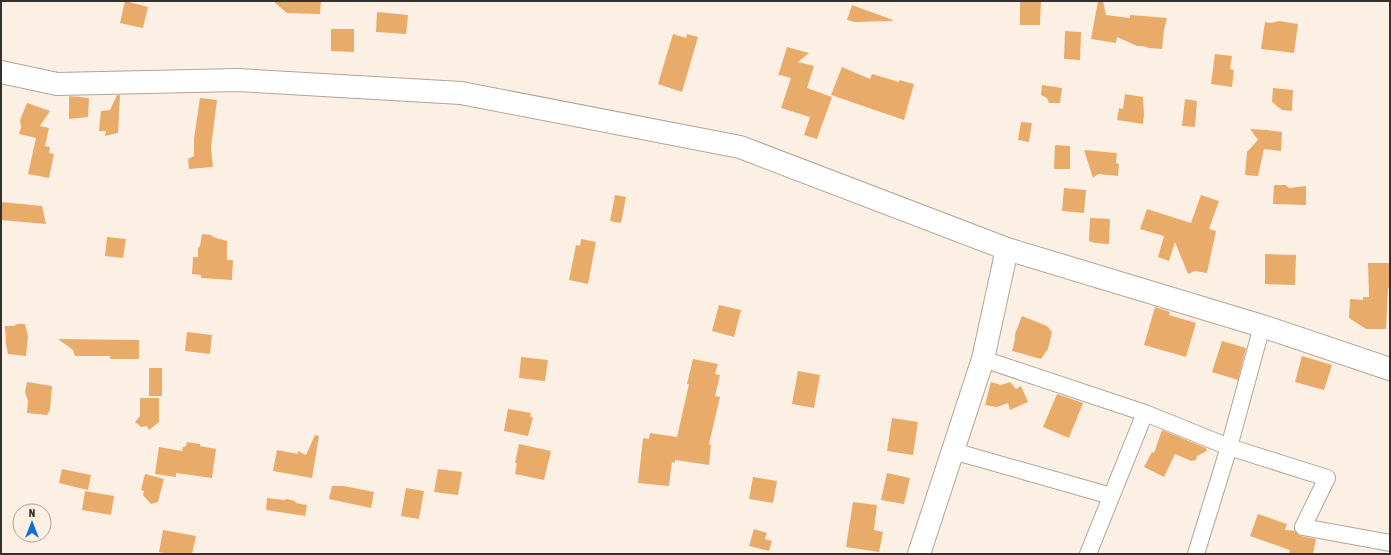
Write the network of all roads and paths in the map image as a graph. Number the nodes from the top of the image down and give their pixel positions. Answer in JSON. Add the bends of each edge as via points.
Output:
{"nodes":[{"id":1,"x":1,"y":72,"type":"edge"},
{"id":2,"x":1007,"y":249,"type":"junction"},
{"id":3,"x":1262,"y":326,"type":"junction"},
{"id":4,"x":983,"y":359,"type":"junction"},
{"id":5,"x":1390,"y":369,"type":"edge"},
{"id":6,"x":1145,"y":413,"type":"junction"},
{"id":7,"x":1229,"y":447,"type":"junction"},
{"id":8,"x":953,"y":451,"type":"junction"},
{"id":9,"x":1112,"y":496,"type":"junction"},
{"id":10,"x":1390,"y":543,"type":"edge"},
{"id":11,"x":919,"y":554,"type":"edge"},
{"id":12,"x":1088,"y":554,"type":"edge"},
{"id":13,"x":1196,"y":554,"type":"edge"}],
"edges":[{"from":1,"to":2,"type":"street","via":[[57,84],[238,80],[461,92],[740,148]]},
{"from":2,"to":3,"type":"street"},
{"from":2,"to":4,"type":"street"},
{"from":3,"to":5,"type":"street"},
{"from":3,"to":7,"type":"street"},
{"from":4,"to":6,"type":"street"},
{"from":4,"to":8,"type":"street"},
{"from":6,"to":7,"type":"street"},
{"from":6,"to":9,"type":"street"},
{"from":7,"to":10,"type":"street","via":[[1327,478],[1303,527]]},
{"from":7,"to":13,"type":"street"},
{"from":8,"to":9,"type":"street"},
{"from":8,"to":11,"type":"street"},
{"from":9,"to":12,"type":"street"}]}
